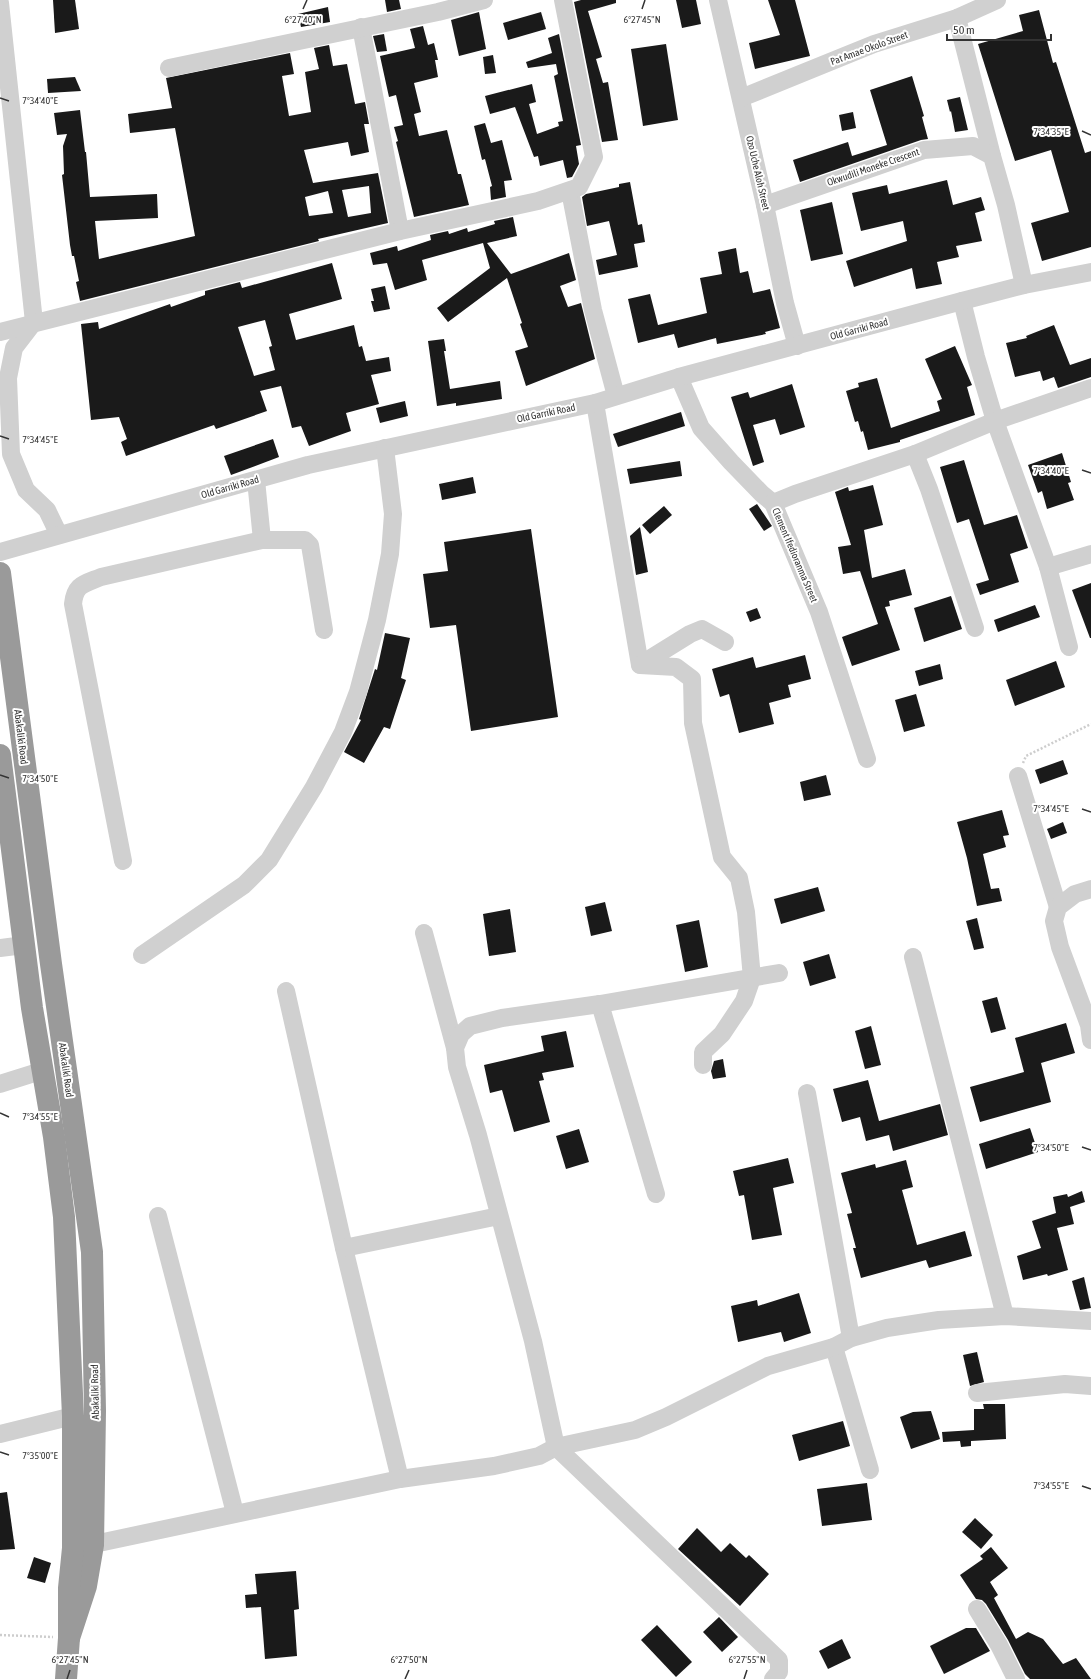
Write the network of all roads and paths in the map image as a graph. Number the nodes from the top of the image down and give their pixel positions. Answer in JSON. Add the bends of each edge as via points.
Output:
{"nodes":[{"id":1,"x":484,"y":0,"type":"edge"},
{"id":2,"x":563,"y":0,"type":"edge"},
{"id":3,"x":718,"y":0,"type":"edge"},
{"id":4,"x":997,"y":0,"type":"edge"},
{"id":5,"x":0,"y":3,"type":"edge"},
{"id":6,"x":956,"y":18,"type":"junction"},
{"id":7,"x":361,"y":27,"type":"junction"},
{"id":8,"x":169,"y":68,"type":"dead end"},
{"id":9,"x":741,"y":98,"type":"junction"},
{"id":10,"x":992,"y":156,"type":"junction"},
{"id":11,"x":570,"y":190,"type":"junction"},
{"id":12,"x":765,"y":205,"type":"junction"},
{"id":13,"x":400,"y":231,"type":"junction"},
{"id":14,"x":1091,"y":272,"type":"edge"},
{"id":15,"x":1024,"y":285,"type":"junction"},
{"id":16,"x":962,"y":302,"type":"junction"},
{"id":17,"x":34,"y":322,"type":"junction"},
{"id":18,"x":0,"y":332,"type":"edge"},
{"id":19,"x":797,"y":346,"type":"junction"},
{"id":20,"x":679,"y":377,"type":"junction"},
{"id":21,"x":1091,"y":388,"type":"edge"},
{"id":22,"x":616,"y":396,"type":"junction"},
{"id":23,"x":595,"y":403,"type":"junction"},
{"id":24,"x":995,"y":421,"type":"junction"},
{"id":25,"x":385,"y":448,"type":"junction"},
{"id":26,"x":914,"y":454,"type":"junction"},
{"id":27,"x":256,"y":480,"type":"junction"},
{"id":28,"x":773,"y":502,"type":"junction"},
{"id":29,"x":59,"y":535,"type":"junction"},
{"id":30,"x":262,"y":540,"type":"junction"},
{"id":31,"x":0,"y":552,"type":"edge"},
{"id":32,"x":1091,"y":554,"type":"edge"},
{"id":33,"x":1048,"y":567,"type":"junction"},
{"id":34,"x":0,"y":573,"type":"edge"},
{"id":35,"x":975,"y":628,"type":"dead end"},
{"id":36,"x":324,"y":630,"type":"dead end"},
{"id":37,"x":725,"y":642,"type":"dead end"},
{"id":38,"x":1069,"y":647,"type":"dead end"},
{"id":39,"x":640,"y":665,"type":"junction"},
{"id":40,"x":1091,"y":724,"type":"edge"},
{"id":41,"x":0,"y":755,"type":"edge"},
{"id":42,"x":867,"y":759,"type":"dead end"},
{"id":43,"x":1018,"y":776,"type":"joint"},
{"id":44,"x":123,"y":862,"type":"dead end"},
{"id":45,"x":1091,"y":889,"type":"edge"},
{"id":46,"x":1058,"y":906,"type":"junction"},
{"id":47,"x":424,"y":933,"type":"dead end"},
{"id":48,"x":24,"y":945,"type":"junction"},
{"id":49,"x":0,"y":948,"type":"edge"},
{"id":50,"x":142,"y":955,"type":"dead end"},
{"id":51,"x":913,"y":957,"type":"dead end"},
{"id":52,"x":780,"y":973,"type":"dead end"},
{"id":53,"x":752,"y":978,"type":"junction"},
{"id":54,"x":286,"y":991,"type":"dead end"},
{"id":55,"x":600,"y":1004,"type":"junction"},
{"id":56,"x":1091,"y":1040,"type":"edge"},
{"id":57,"x":455,"y":1048,"type":"junction"},
{"id":58,"x":703,"y":1065,"type":"dead end"},
{"id":59,"x":41,"y":1071,"type":"junction"},
{"id":60,"x":0,"y":1084,"type":"edge"},
{"id":61,"x":807,"y":1093,"type":"dead end"},
{"id":62,"x":656,"y":1194,"type":"dead end"},
{"id":63,"x":158,"y":1216,"type":"dead end"},
{"id":64,"x":499,"y":1216,"type":"junction"},
{"id":65,"x":344,"y":1248,"type":"junction"},
{"id":66,"x":1004,"y":1316,"type":"junction"},
{"id":67,"x":1091,"y":1321,"type":"edge"},
{"id":68,"x":851,"y":1338,"type":"junction"},
{"id":69,"x":834,"y":1347,"type":"junction"},
{"id":70,"x":1091,"y":1386,"type":"edge"},
{"id":71,"x":976,"y":1393,"type":"dead end"},
{"id":72,"x":73,"y":1416,"type":"junction"},
{"id":73,"x":0,"y":1434,"type":"edge"},
{"id":74,"x":556,"y":1447,"type":"junction"},
{"id":75,"x":870,"y":1470,"type":"dead end"},
{"id":76,"x":400,"y":1479,"type":"junction"},
{"id":77,"x":235,"y":1513,"type":"junction"},
{"id":78,"x":83,"y":1546,"type":"junction"},
{"id":79,"x":977,"y":1609,"type":"dead end"},
{"id":80,"x":0,"y":1635,"type":"edge"},
{"id":81,"x":69,"y":1638,"type":"junction"},
{"id":82,"x":66,"y":1679,"type":"edge"},
{"id":83,"x":773,"y":1679,"type":"edge"},
{"id":84,"x":1016,"y":1679,"type":"edge"}],
"edges":[{"from":1,"to":7,"type":"street"},
{"from":2,"to":11,"type":"street","via":[[594,156],[579,187]]},
{"from":3,"to":9,"type":"street","name":"Ozo Uche Aloh Street"},
{"from":4,"to":6,"type":"street","name":"Pat Amae Okolo Street"},
{"from":5,"to":17,"type":"street"},
{"from":6,"to":9,"type":"street","name":"Pat Amae Okolo Street","via":[[874,44]]},
{"from":6,"to":10,"type":"street"},
{"from":7,"to":8,"type":"street"},
{"from":7,"to":13,"type":"street"},
{"from":9,"to":12,"type":"street","name":"Ozo Uche Aloh Street"},
{"from":10,"to":12,"type":"street","name":"Okwudili Moneke Crescent","via":[[973,146],[924,150]]},
{"from":10,"to":15,"type":"street"},
{"from":11,"to":13,"type":"street","via":[[538,201]]},
{"from":11,"to":22,"type":"street","via":[[593,310]]},
{"from":12,"to":19,"type":"street","name":"Ozo Uche Aloh Street"},
{"from":13,"to":17,"type":"street","via":[[232,275]]},
{"from":14,"to":15,"type":"street","name":"Old Garriki Road"},
{"from":15,"to":16,"type":"street","name":"Old Garriki Road"},
{"from":16,"to":19,"type":"street","name":"Old Garriki Road"},
{"from":16,"to":24,"type":"street"},
{"from":17,"to":18,"type":"street"},
{"from":17,"to":29,"type":"street","via":[[14,348],[8,378],[11,454],[26,490],[47,510]]},
{"from":19,"to":20,"type":"street","name":"Old Garriki Road"},
{"from":20,"to":22,"type":"street","name":"Old Garriki Road"},
{"from":20,"to":28,"type":"street","name":"Clement Ifedioranma Street","via":[[701,428],[736,468]]},
{"from":21,"to":24,"type":"street"},
{"from":22,"to":23,"type":"street","name":"Old Garriki Road"},
{"from":23,"to":25,"type":"street","name":"Old Garriki Road"},
{"from":23,"to":39,"type":"street"},
{"from":24,"to":26,"type":"street"},
{"from":24,"to":33,"type":"street"},
{"from":25,"to":27,"type":"street","name":"Old Garriki Road","via":[[308,465]]},
{"from":25,"to":50,"type":"street","via":[[394,514],[390,554],[377,620],[360,684],[343,732],[314,787],[269,860],[244,885]]},
{"from":26,"to":28,"type":"street"},
{"from":26,"to":35,"type":"street","via":[[929,489]]},
{"from":27,"to":29,"type":"street","name":"Old Garriki Road"},
{"from":27,"to":30,"type":"street"},
{"from":28,"to":42,"type":"street","name":"Clement Ifedioranma Street","via":[[819,612]]},
{"from":29,"to":31,"type":"street","name":"Old Garriki Road"},
{"from":30,"to":36,"type":"street","via":[[305,540],[310,545]]},
{"from":30,"to":44,"type":"street","via":[[101,577],[79,586],[74,593],[72,604],[83,665]]},
{"from":32,"to":33,"type":"street"},
{"from":33,"to":38,"type":"street"},
{"from":34,"to":78,"type":"highway","name":"Abakaliki Road","via":[[52,972],[92,1252],[96,1411]]},
{"from":37,"to":39,"type":"street","via":[[702,629]]},
{"from":39,"to":53,"type":"street","via":[[676,667],[692,679],[693,723],[722,857],[739,878],[746,912]]},
{"from":40,"to":43,"type":"path","via":[[1026,756]]},
{"from":41,"to":48,"type":"highway","name":"Abakaliki Road"},
{"from":43,"to":46,"type":"street"},
{"from":45,"to":46,"type":"street","via":[[1075,894]]},
{"from":46,"to":56,"type":"street","via":[[1054,921],[1060,947],[1089,1025]]},
{"from":47,"to":57,"type":"street"},
{"from":48,"to":49,"type":"street"},
{"from":48,"to":59,"type":"highway","name":"Abakaliki Road"},
{"from":51,"to":66,"type":"street"},
{"from":52,"to":53,"type":"street"},
{"from":53,"to":55,"type":"street"},
{"from":53,"to":58,"type":"street","via":[[744,1001],[722,1034],[704,1052]]},
{"from":54,"to":65,"type":"street"},
{"from":55,"to":57,"type":"street","via":[[502,1018],[470,1026],[461,1034]]},
{"from":55,"to":62,"type":"street"},
{"from":57,"to":64,"type":"street","via":[[457,1067]]},
{"from":59,"to":60,"type":"street"},
{"from":59,"to":72,"type":"highway","name":"Abakaliki Road","via":[[54,1137],[64,1217]]},
{"from":61,"to":68,"type":"street"},
{"from":63,"to":77,"type":"street"},
{"from":64,"to":65,"type":"street"},
{"from":64,"to":74,"type":"street","via":[[533,1341]]},
{"from":65,"to":76,"type":"street"},
{"from":66,"to":67,"type":"street"},
{"from":66,"to":68,"type":"street","via":[[903,1325]]},
{"from":68,"to":69,"type":"street"},
{"from":69,"to":74,"type":"street","via":[[768,1366],[635,1430]]},
{"from":69,"to":75,"type":"street"},
{"from":70,"to":71,"type":"street","via":[[1065,1384]]},
{"from":72,"to":73,"type":"street"},
{"from":72,"to":78,"type":"highway","name":"Abakaliki Road"},
{"from":74,"to":76,"type":"street","via":[[539,1456],[494,1466]]},
{"from":74,"to":83,"type":"street","via":[[779,1660],[779,1672]]},
{"from":76,"to":77,"type":"street"},
{"from":77,"to":78,"type":"street"},
{"from":78,"to":81,"type":"highway","name":"Abakaliki Road","via":[[86,1586]]},
{"from":79,"to":84,"type":"street"},
{"from":80,"to":81,"type":"path"},
{"from":81,"to":82,"type":"highway","name":"Abakaliki Road"}]}
